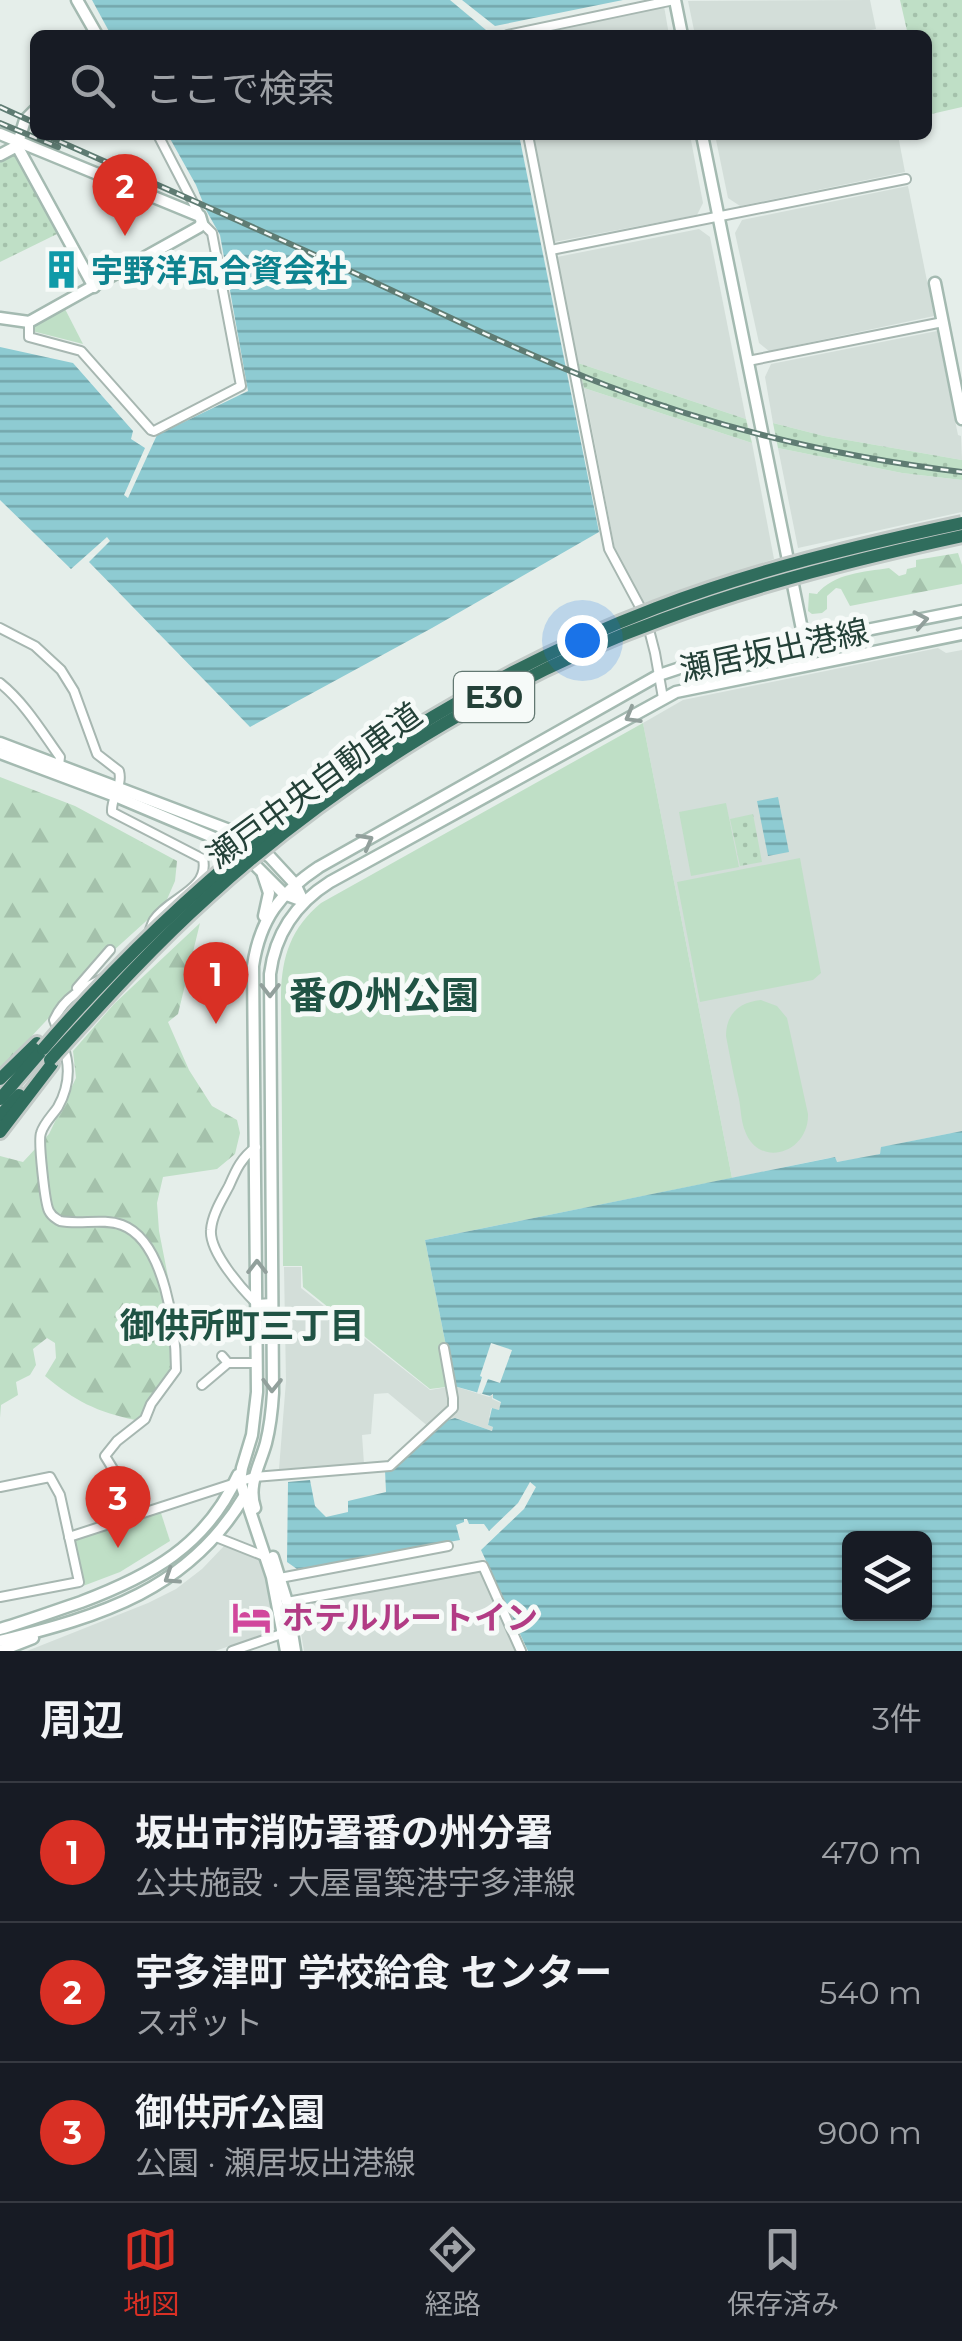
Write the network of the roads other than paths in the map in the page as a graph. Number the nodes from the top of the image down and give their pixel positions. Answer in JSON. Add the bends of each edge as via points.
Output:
{"nodes":[{"id":1,"x":77,"y":0,"type":"edge"},
{"id":2,"x":675,"y":0,"type":"edge"},
{"id":3,"x":93,"y":30,"type":"edge"},
{"id":4,"x":532,"y":30,"type":"edge"},
{"id":5,"x":681,"y":30,"type":"edge"},
{"id":6,"x":30,"y":116,"type":"edge"},
{"id":7,"x":0,"y":134,"type":"edge"},
{"id":8,"x":161,"y":140,"type":"edge"},
{"id":9,"x":529,"y":140,"type":"edge"},
{"id":10,"x":703,"y":140,"type":"edge"},
{"id":11,"x":18,"y":144,"type":"junction"},
{"id":12,"x":0,"y":155,"type":"edge"},
{"id":13,"x":906,"y":179,"type":"dead end"},
{"id":14,"x":719,"y":217,"type":"junction"},
{"id":15,"x":201,"y":220,"type":"junction"},
{"id":16,"x":551,"y":250,"type":"junction"},
{"id":17,"x":936,"y":284,"type":"dead end"},
{"id":18,"x":94,"y":287,"type":"junction"},
{"id":19,"x":0,"y":318,"type":"edge"},
{"id":20,"x":29,"y":322,"type":"junction"},
{"id":21,"x":943,"y":322,"type":"junction"},
{"id":22,"x":748,"y":361,"type":"junction"},
{"id":23,"x":962,"y":420,"type":"edge"},
{"id":24,"x":962,"y":523,"type":"edge"},
{"id":25,"x":962,"y":536,"type":"edge"},
{"id":26,"x":962,"y":612,"type":"edge"},
{"id":27,"x":0,"y":628,"type":"edge"},
{"id":28,"x":962,"y":634,"type":"edge"},
{"id":29,"x":804,"y":642,"type":"junction"},
{"id":30,"x":808,"y":664,"type":"junction"},
{"id":31,"x":659,"y":675,"type":"junction"},
{"id":32,"x":0,"y":683,"type":"edge"},
{"id":33,"x":663,"y":698,"type":"junction"},
{"id":34,"x":0,"y":742,"type":"edge"},
{"id":35,"x":0,"y":753,"type":"edge"},
{"id":36,"x":59,"y":765,"type":"junction"},
{"id":37,"x":117,"y":792,"type":"junction"},
{"id":38,"x":259,"y":868,"type":"junction"},
{"id":39,"x":296,"y":884,"type":"junction"},
{"id":40,"x":284,"y":894,"type":"junction"},
{"id":41,"x":303,"y":901,"type":"junction"},
{"id":42,"x":110,"y":950,"type":"dead end"},
{"id":43,"x":254,"y":966,"type":"junction"},
{"id":44,"x":71,"y":996,"type":"junction"},
{"id":45,"x":46,"y":1054,"type":"junction"},
{"id":46,"x":255,"y":1072,"type":"junction"},
{"id":47,"x":271,"y":1072,"type":"junction"},
{"id":48,"x":0,"y":1079,"type":"edge"},
{"id":49,"x":0,"y":1099,"type":"edge"},
{"id":50,"x":0,"y":1116,"type":"edge"},
{"id":51,"x":0,"y":1132,"type":"edge"},
{"id":52,"x":256,"y":1148,"type":"junction"},
{"id":53,"x":257,"y":1304,"type":"junction"},
{"id":54,"x":272,"y":1304,"type":"junction"},
{"id":55,"x":444,"y":1348,"type":"dead end"},
{"id":56,"x":257,"y":1363,"type":"junction"},
{"id":57,"x":202,"y":1384,"type":"dead end"},
{"id":58,"x":254,"y":1477,"type":"junction"},
{"id":59,"x":237,"y":1482,"type":"junction"},
{"id":60,"x":0,"y":1487,"type":"edge"},
{"id":61,"x":247,"y":1504,"type":"junction"},
{"id":62,"x":140,"y":1514,"type":"junction"},
{"id":63,"x":214,"y":1516,"type":"junction"},
{"id":64,"x":224,"y":1527,"type":"junction"},
{"id":65,"x":256,"y":1527,"type":"junction"},
{"id":66,"x":70,"y":1537,"type":"junction"},
{"id":67,"x":216,"y":1537,"type":"junction"},
{"id":68,"x":448,"y":1546,"type":"dead end"},
{"id":69,"x":270,"y":1558,"type":"junction"},
{"id":70,"x":280,"y":1578,"type":"junction"},
{"id":71,"x":79,"y":1582,"type":"junction"},
{"id":72,"x":0,"y":1597,"type":"edge"},
{"id":73,"x":84,"y":1600,"type":"junction"},
{"id":74,"x":287,"y":1602,"type":"junction"},
{"id":75,"x":0,"y":1629,"type":"edge"},
{"id":76,"x":288,"y":1632,"type":"junction"},
{"id":77,"x":0,"y":1641,"type":"edge"},
{"id":78,"x":16,"y":1644,"type":"edge"},
{"id":79,"x":0,"y":1651,"type":"edge"},
{"id":80,"x":232,"y":1651,"type":"edge"},
{"id":81,"x":286,"y":1651,"type":"edge"},
{"id":82,"x":295,"y":1651,"type":"edge"},
{"id":83,"x":522,"y":1651,"type":"edge"}],
"edges":[{"from":1,"to":3,"type":"main road"},
{"from":2,"to":4,"type":"street"},
{"from":2,"to":5,"type":"main road"},
{"from":6,"to":11,"type":"main road"},
{"from":7,"to":11,"type":"main road"},
{"from":8,"to":15,"type":"street"},
{"from":9,"to":16,"type":"street"},
{"from":10,"to":14,"type":"main road"},
{"from":11,"to":12,"type":"main road"},
{"from":11,"to":15,"type":"main road"},
{"from":11,"to":18,"type":"main road"},
{"from":13,"to":14,"type":"street"},
{"from":14,"to":16,"type":"street"},
{"from":14,"to":22,"type":"main road"},
{"from":15,"to":18,"type":"main road"},
{"from":15,"to":20,"type":"street","via":[[212,233],[241,386],[151,430],[81,351],[29,337]]},
{"from":16,"to":31,"type":"street","via":[[609,549],[646,618]]},
{"from":17,"to":21,"type":"main road"},
{"from":18,"to":20,"type":"main road"},
{"from":19,"to":20,"type":"main road"},
{"from":21,"to":22,"type":"street"},
{"from":21,"to":23,"type":"main road"},
{"from":22,"to":29,"type":"main road"},
{"from":24,"to":45,"type":"highway","name":"瀬戸中央自動車道","number":"E30","bridge":true,"via":[[724,584],[516,670],[382,748],[216,874],[87,988]]},
{"from":25,"to":45,"type":"highway","name":"瀬戸中央自動車道","number":"E30","bridge":true,"via":[[826,567],[659,620],[453,719],[326,802],[210,894]]},
{"from":29,"to":26,"type":"main road","name":"瀬居坂出港線","one_way":true},
{"from":27,"to":37,"type":"street","via":[[35,646],[61,670],[97,754],[121,775]]},
{"from":28,"to":30,"type":"main road","name":"瀬居坂出港線"},
{"from":29,"to":30,"type":"main road"},
{"from":29,"to":31,"type":"main road","name":"瀬居坂出港線"},
{"from":30,"to":33,"type":"main road","name":"瀬居坂出港線"},
{"from":31,"to":33,"type":"street"},
{"from":39,"to":31,"type":"main road","name":"瀬居坂出港線","one_way":true},
{"from":32,"to":36,"type":"street","via":[[26,710]]},
{"from":33,"to":41,"type":"main road","name":"瀬居坂出港線","one_way":true},
{"from":34,"to":36,"type":"main road"},
{"from":35,"to":37,"type":"main road"},
{"from":36,"to":37,"type":"main road"},
{"from":37,"to":38,"type":"main road","via":[[217,839]]},
{"from":37,"to":39,"type":"main road","via":[[232,831]]},
{"from":37,"to":44,"type":"street","via":[[112,812],[203,859],[205,867],[194,886],[154,920],[132,962]]},
{"from":38,"to":40,"type":"main road"},
{"from":38,"to":43,"type":"main road","via":[[269,893]]},
{"from":39,"to":40,"type":"main road","name":"瀬居坂出港線"},
{"from":39,"to":41,"type":"main road"},
{"from":40,"to":41,"type":"main road"},
{"from":40,"to":43,"type":"main road","via":[[261,933]]},
{"from":41,"to":47,"type":"main road","one_way":true,"via":[[282,930],[272,963]]},
{"from":42,"to":44,"type":"street"},
{"from":43,"to":46,"type":"main road"},
{"from":44,"to":62,"type":"street","via":[[54,1020],[68,1063],[67,1084],[38,1138],[48,1210],[60,1221],[117,1223],[143,1239],[160,1268],[170,1309],[176,1370],[144,1419],[105,1456]]},
{"from":45,"to":48,"type":"highway"},
{"from":45,"to":49,"type":"highway"},
{"from":45,"to":50,"type":"highway"},
{"from":45,"to":51,"type":"highway"},
{"from":46,"to":47,"type":"main road"},
{"from":46,"to":52,"type":"main road"},
{"from":47,"to":54,"type":"main road"},
{"from":53,"to":52,"type":"main road","one_way":true},
{"from":52,"to":53,"type":"street","via":[[240,1161],[210,1234]]},
{"from":53,"to":54,"type":"street"},
{"from":53,"to":56,"type":"main road"},
{"from":54,"to":58,"type":"main road","one_way":true,"via":[[272,1409]]},
{"from":55,"to":58,"type":"street","via":[[453,1408],[390,1466]]},
{"from":56,"to":57,"type":"street","via":[[225,1359]]},
{"from":56,"to":59,"type":"main road","via":[[254,1423]]},
{"from":58,"to":59,"type":"street"},
{"from":58,"to":61,"type":"main road"},
{"from":58,"to":61,"type":"main road"},
{"from":59,"to":61,"type":"main road"},
{"from":59,"to":62,"type":"street"},
{"from":59,"to":63,"type":"main road"},
{"from":60,"to":66,"type":"street","via":[[50,1477]]},
{"from":61,"to":63,"type":"main road"},
{"from":61,"to":64,"type":"main road"},
{"from":61,"to":65,"type":"main road"},
{"from":61,"to":69,"type":"main road"},
{"from":62,"to":66,"type":"street"},
{"from":63,"to":73,"type":"main road","via":[[153,1570]]},
{"from":64,"to":65,"type":"main road","via":[[242,1521]]},
{"from":64,"to":67,"type":"main road"},
{"from":65,"to":69,"type":"main road"},
{"from":66,"to":71,"type":"street"},
{"from":67,"to":69,"type":"street"},
{"from":67,"to":78,"type":"main road","one_way":true,"via":[[160,1584]]},
{"from":68,"to":70,"type":"street"},
{"from":69,"to":70,"type":"main road"},
{"from":69,"to":76,"type":"main road"},
{"from":70,"to":74,"type":"main road"},
{"from":71,"to":72,"type":"street"},
{"from":71,"to":73,"type":"street"},
{"from":73,"to":75,"type":"main road"},
{"from":74,"to":76,"type":"main road"},
{"from":74,"to":83,"type":"street","via":[[483,1566]]},
{"from":76,"to":80,"type":"street"},
{"from":76,"to":81,"type":"main road"},
{"from":76,"to":82,"type":"main road"},
{"from":77,"to":78,"type":"main road"},
{"from":78,"to":79,"type":"main road"}]}
